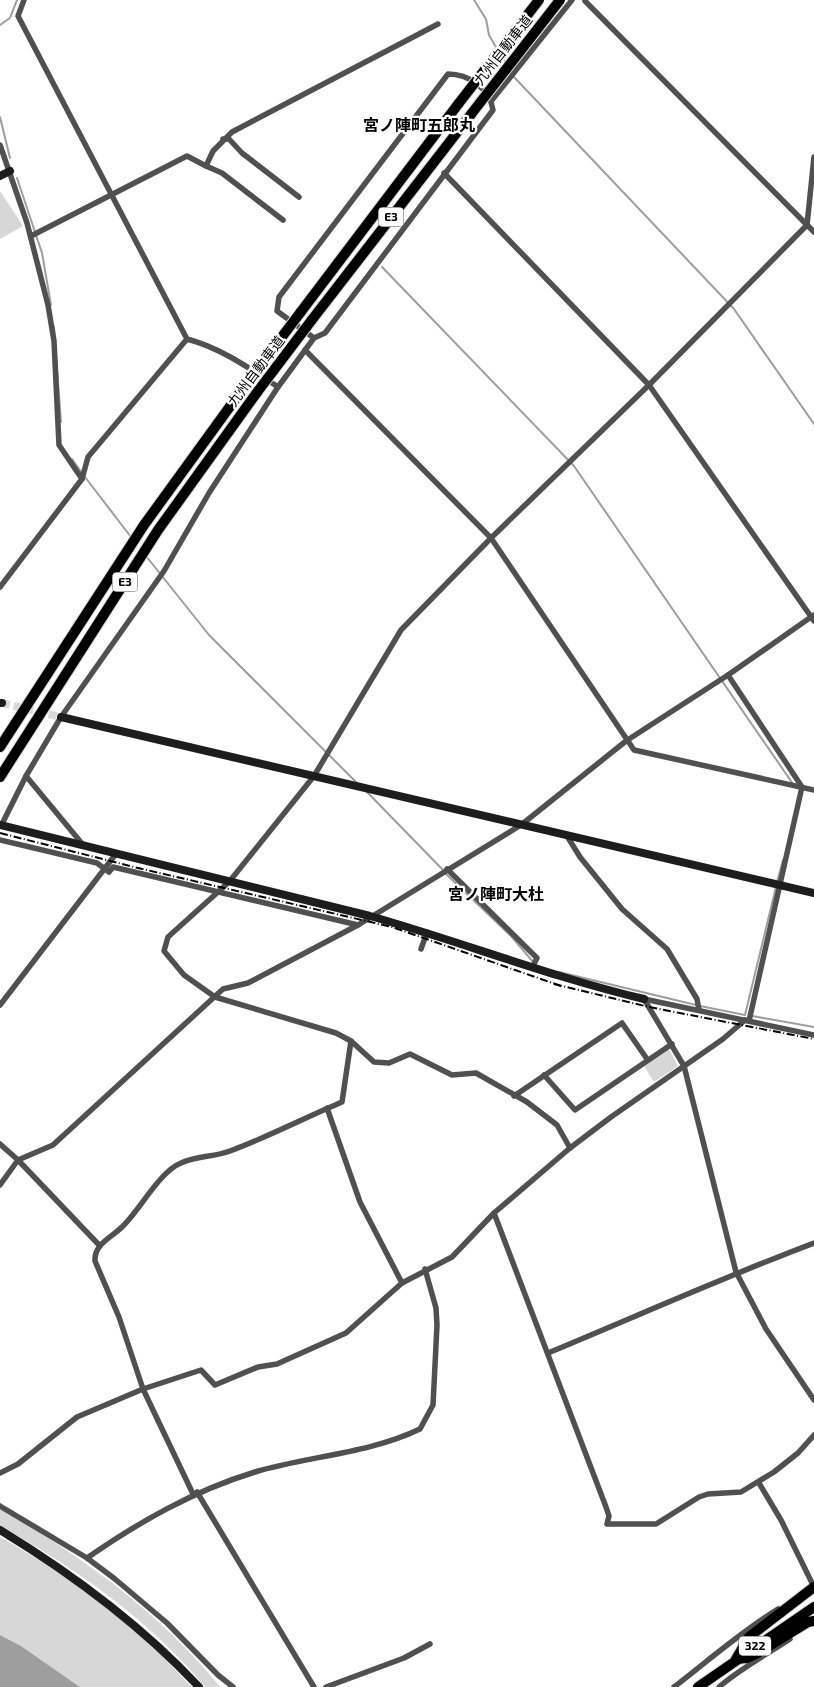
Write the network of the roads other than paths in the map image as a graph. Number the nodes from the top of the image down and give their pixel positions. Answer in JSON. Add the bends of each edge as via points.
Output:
{"nodes":[{"id":1,"x":24,"y":0,"type":"edge"},
{"id":2,"x":539,"y":0,"type":"edge"},
{"id":3,"x":560,"y":0,"type":"edge"},
{"id":4,"x":572,"y":0,"type":"edge"},
{"id":5,"x":576,"y":0,"type":"edge"},
{"id":6,"x":586,"y":1,"type":"edge"},
{"id":7,"x":438,"y":24,"type":"dead end"},
{"id":8,"x":492,"y":100,"type":"junction"},
{"id":9,"x":223,"y":139,"type":"junction"},
{"id":10,"x":0,"y":145,"type":"edge"},
{"id":11,"x":814,"y":157,"type":"edge"},
{"id":12,"x":206,"y":166,"type":"junction"},
{"id":13,"x":10,"y":171,"type":"junction"},
{"id":14,"x":444,"y":173,"type":"junction"},
{"id":15,"x":0,"y":176,"type":"edge"},
{"id":16,"x":111,"y":195,"type":"junction"},
{"id":17,"x":299,"y":197,"type":"dead end"},
{"id":18,"x":283,"y":220,"type":"dead end"},
{"id":19,"x":807,"y":226,"type":"junction"},
{"id":20,"x":814,"y":232,"type":"edge"},
{"id":21,"x":31,"y":236,"type":"junction"},
{"id":22,"x":314,"y":338,"type":"junction"},
{"id":23,"x":188,"y":339,"type":"junction"},
{"id":24,"x":305,"y":350,"type":"junction"},
{"id":25,"x":649,"y":385,"type":"junction"},
{"id":26,"x":278,"y":387,"type":"junction"},
{"id":27,"x":82,"y":479,"type":"junction"},
{"id":28,"x":491,"y":538,"type":"junction"},
{"id":29,"x":0,"y":587,"type":"edge"},
{"id":30,"x":813,"y":618,"type":"edge"},
{"id":31,"x":728,"y":675,"type":"junction"},
{"id":32,"x":61,"y":716,"type":"junction"},
{"id":33,"x":626,"y":741,"type":"junction"},
{"id":34,"x":0,"y":747,"type":"edge"},
{"id":35,"x":0,"y":776,"type":"edge"},
{"id":36,"x":26,"y":776,"type":"junction"},
{"id":37,"x":314,"y":776,"type":"junction"},
{"id":38,"x":802,"y":787,"type":"junction"},
{"id":39,"x":814,"y":790,"type":"edge"},
{"id":40,"x":521,"y":825,"type":"junction"},
{"id":41,"x":0,"y":826,"type":"edge"},
{"id":42,"x":567,"y":836,"type":"junction"},
{"id":43,"x":0,"y":840,"type":"edge"},
{"id":44,"x":85,"y":848,"type":"junction"},
{"id":45,"x":115,"y":855,"type":"junction"},
{"id":46,"x":104,"y":869,"type":"junction"},
{"id":47,"x":447,"y":870,"type":"junction"},
{"id":48,"x":229,"y":882,"type":"junction"},
{"id":49,"x":780,"y":885,"type":"junction"},
{"id":50,"x":216,"y":893,"type":"junction"},
{"id":51,"x":814,"y":893,"type":"edge"},
{"id":52,"x":370,"y":916,"type":"junction"},
{"id":53,"x":358,"y":925,"type":"junction"},
{"id":54,"x":427,"y":932,"type":"junction"},
{"id":55,"x":421,"y":949,"type":"dead end"},
{"id":56,"x":532,"y":968,"type":"junction"},
{"id":57,"x":216,"y":997,"type":"junction"},
{"id":58,"x":644,"y":999,"type":"junction"},
{"id":59,"x":0,"y":1005,"type":"edge"},
{"id":60,"x":700,"y":1010,"type":"junction"},
{"id":61,"x":747,"y":1020,"type":"junction"},
{"id":62,"x":814,"y":1037,"type":"edge"},
{"id":63,"x":351,"y":1041,"type":"junction"},
{"id":64,"x":672,"y":1044,"type":"junction"},
{"id":65,"x":647,"y":1059,"type":"junction"},
{"id":66,"x":684,"y":1066,"type":"junction"},
{"id":67,"x":544,"y":1075,"type":"junction"},
{"id":68,"x":514,"y":1096,"type":"junction"},
{"id":69,"x":327,"y":1108,"type":"junction"},
{"id":70,"x":0,"y":1144,"type":"edge"},
{"id":71,"x":570,"y":1148,"type":"junction"},
{"id":72,"x":18,"y":1160,"type":"junction"},
{"id":73,"x":0,"y":1185,"type":"edge"},
{"id":74,"x":494,"y":1213,"type":"junction"},
{"id":75,"x":814,"y":1243,"type":"edge"},
{"id":76,"x":100,"y":1246,"type":"junction"},
{"id":77,"x":425,"y":1269,"type":"junction"},
{"id":78,"x":736,"y":1272,"type":"junction"},
{"id":79,"x":402,"y":1283,"type":"junction"},
{"id":80,"x":548,"y":1354,"type":"junction"},
{"id":81,"x":143,"y":1389,"type":"junction"},
{"id":82,"x":814,"y":1399,"type":"edge"},
{"id":83,"x":814,"y":1435,"type":"edge"},
{"id":84,"x":0,"y":1473,"type":"edge"},
{"id":85,"x":759,"y":1483,"type":"junction"},
{"id":86,"x":195,"y":1493,"type":"junction"},
{"id":87,"x":0,"y":1506,"type":"edge"},
{"id":88,"x":0,"y":1530,"type":"edge"},
{"id":89,"x":87,"y":1558,"type":"junction"},
{"id":90,"x":814,"y":1587,"type":"edge"},
{"id":91,"x":814,"y":1607,"type":"edge"},
{"id":92,"x":814,"y":1622,"type":"edge"},
{"id":93,"x":430,"y":1644,"type":"dead end"},
{"id":94,"x":736,"y":1659,"type":"junction"},
{"id":95,"x":218,"y":1675,"type":"junction"},
{"id":96,"x":199,"y":1687,"type":"edge"},
{"id":97,"x":227,"y":1687,"type":"edge"},
{"id":98,"x":233,"y":1687,"type":"edge"},
{"id":99,"x":314,"y":1687,"type":"edge"},
{"id":100,"x":326,"y":1687,"type":"edge"},
{"id":101,"x":674,"y":1687,"type":"edge"},
{"id":102,"x":698,"y":1687,"type":"edge"},
{"id":103,"x":720,"y":1687,"type":"edge"}],
"edges":[{"from":1,"to":16,"type":"street","via":[[18,16]]},
{"from":2,"to":34,"type":"highway","name":"九州自動車道","number":"E3","bridge":true,"via":[[247,383],[144,525]]},
{"from":3,"to":35,"type":"highway","name":"九州自動車道","number":"E3","bridge":true,"via":[[258,391],[158,530]]},
{"from":4,"to":8,"type":"street"},
{"from":5,"to":6,"type":"street"},
{"from":6,"to":19,"type":"street"},
{"from":7,"to":9,"type":"street"},
{"from":8,"to":14,"type":"street","via":[[494,110]]},
{"from":8,"to":22,"type":"street","via":[[473,80],[461,74],[448,74],[279,296],[277,311]]},
{"from":9,"to":12,"type":"street"},
{"from":9,"to":17,"type":"street","via":[[230,139],[242,154]]},
{"from":10,"to":13,"type":"street"},
{"from":11,"to":19,"type":"street"},
{"from":12,"to":16,"type":"street","via":[[187,156]]},
{"from":12,"to":18,"type":"street","via":[[222,173]]},
{"from":13,"to":15,"type":"street"},
{"from":13,"to":21,"type":"street"},
{"from":14,"to":22,"type":"street","via":[[325,333]]},
{"from":14,"to":25,"type":"street"},
{"from":16,"to":21,"type":"street"},
{"from":16,"to":23,"type":"street"},
{"from":19,"to":20,"type":"street"},
{"from":19,"to":25,"type":"street"},
{"from":21,"to":27,"type":"street","via":[[54,341],[59,445]]},
{"from":22,"to":24,"type":"street"},
{"from":23,"to":26,"type":"street","via":[[205,343]]},
{"from":23,"to":27,"type":"street","via":[[88,457]]},
{"from":24,"to":26,"type":"street"},
{"from":24,"to":28,"type":"street"},
{"from":25,"to":28,"type":"street"},
{"from":25,"to":30,"type":"street"},
{"from":26,"to":32,"type":"street","via":[[209,493],[164,571]]},
{"from":27,"to":29,"type":"street"},
{"from":28,"to":33,"type":"street"},
{"from":28,"to":37,"type":"street","via":[[401,630]]},
{"from":30,"to":31,"type":"street"},
{"from":31,"to":33,"type":"street"},
{"from":31,"to":38,"type":"street"},
{"from":32,"to":36,"type":"street"},
{"from":32,"to":37,"type":"street"},
{"from":33,"to":38,"type":"street","via":[[641,754]]},
{"from":33,"to":40,"type":"street"},
{"from":36,"to":41,"type":"street"},
{"from":36,"to":44,"type":"street"},
{"from":37,"to":40,"type":"street"},
{"from":37,"to":48,"type":"street"},
{"from":38,"to":39,"type":"street"},
{"from":38,"to":49,"type":"street"},
{"from":40,"to":42,"type":"street"},
{"from":40,"to":47,"type":"street"},
{"from":41,"to":44,"type":"street"},
{"from":42,"to":49,"type":"street"},
{"from":42,"to":60,"type":"street","via":[[622,909],[667,949],[697,999]]},
{"from":43,"to":46,"type":"street","via":[[97,863]]},
{"from":44,"to":45,"type":"street"},
{"from":45,"to":46,"type":"street"},
{"from":45,"to":48,"type":"street"},
{"from":46,"to":50,"type":"street","via":[[109,872],[113,867]]},
{"from":46,"to":59,"type":"street"},
{"from":47,"to":52,"type":"street"},
{"from":47,"to":56,"type":"street","via":[[537,958]]},
{"from":48,"to":50,"type":"street"},
{"from":48,"to":52,"type":"street"},
{"from":49,"to":51,"type":"street"},
{"from":49,"to":61,"type":"street"},
{"from":50,"to":53,"type":"street"},
{"from":50,"to":57,"type":"street","via":[[168,937],[164,951],[184,975]]},
{"from":52,"to":53,"type":"street"},
{"from":52,"to":54,"type":"street"},
{"from":53,"to":57,"type":"street","via":[[248,983],[223,989]]},
{"from":54,"to":55,"type":"street"},
{"from":54,"to":56,"type":"street"},
{"from":56,"to":58,"type":"street"},
{"from":57,"to":63,"type":"street","via":[[336,1033]]},
{"from":57,"to":72,"type":"street","via":[[52,1145]]},
{"from":58,"to":60,"type":"street"},
{"from":58,"to":64,"type":"street"},
{"from":60,"to":61,"type":"street"},
{"from":61,"to":62,"type":"street"},
{"from":61,"to":66,"type":"street"},
{"from":63,"to":68,"type":"street","via":[[374,1062],[389,1063],[410,1054],[452,1075],[476,1073]]},
{"from":63,"to":69,"type":"street","via":[[342,1102]]},
{"from":64,"to":65,"type":"street"},
{"from":64,"to":66,"type":"street"},
{"from":65,"to":67,"type":"street","via":[[575,1110]]},
{"from":65,"to":67,"type":"street","via":[[622,1023]]},
{"from":66,"to":71,"type":"street"},
{"from":66,"to":78,"type":"street"},
{"from":67,"to":68,"type":"street"},
{"from":68,"to":71,"type":"street","via":[[543,1112],[557,1125]]},
{"from":69,"to":76,"type":"street","via":[[268,1137],[222,1154],[181,1163],[166,1175],[123,1227]]},
{"from":69,"to":79,"type":"street","via":[[360,1202]]},
{"from":70,"to":72,"type":"street"},
{"from":71,"to":74,"type":"street"},
{"from":72,"to":73,"type":"street"},
{"from":72,"to":76,"type":"street"},
{"from":74,"to":77,"type":"street","via":[[452,1257]]},
{"from":74,"to":80,"type":"street"},
{"from":75,"to":78,"type":"street"},
{"from":76,"to":81,"type":"street","via":[[95,1253],[95,1261],[119,1317]]},
{"from":77,"to":79,"type":"street"},
{"from":77,"to":86,"type":"street","via":[[438,1325],[433,1405],[420,1429],[356,1450],[256,1472]]},
{"from":78,"to":80,"type":"street"},
{"from":78,"to":82,"type":"street","via":[[766,1329]]},
{"from":79,"to":81,"type":"street","via":[[341,1336],[277,1364],[258,1367],[215,1385],[201,1370]]},
{"from":80,"to":85,"type":"street","via":[[606,1507],[607,1524],[656,1524],[699,1497],[735,1494]]},
{"from":81,"to":84,"type":"street","via":[[76,1417],[18,1464]]},
{"from":81,"to":86,"type":"street"},
{"from":83,"to":85,"type":"street","via":[[798,1453]]},
{"from":85,"to":90,"type":"street"},
{"from":86,"to":89,"type":"street","via":[[126,1531]]},
{"from":86,"to":99,"type":"street"},
{"from":87,"to":89,"type":"street"},
{"from":88,"to":96,"type":"street","via":[[106,1601],[166,1651]]},
{"from":89,"to":95,"type":"street","via":[[167,1623]]},
{"from":90,"to":94,"type":"highway","via":[[750,1637]]},
{"from":90,"to":101,"type":"street","via":[[748,1628]]},
{"from":91,"to":94,"type":"highway","number":"322"},
{"from":92,"to":94,"type":"highway","via":[[808,1622],[756,1654]]},
{"from":92,"to":103,"type":"street","via":[[761,1659],[742,1667]]},
{"from":93,"to":100,"type":"street","via":[[404,1658]]},
{"from":94,"to":102,"type":"highway","number":"322"},
{"from":95,"to":97,"type":"street"},
{"from":95,"to":98,"type":"street"}]}
